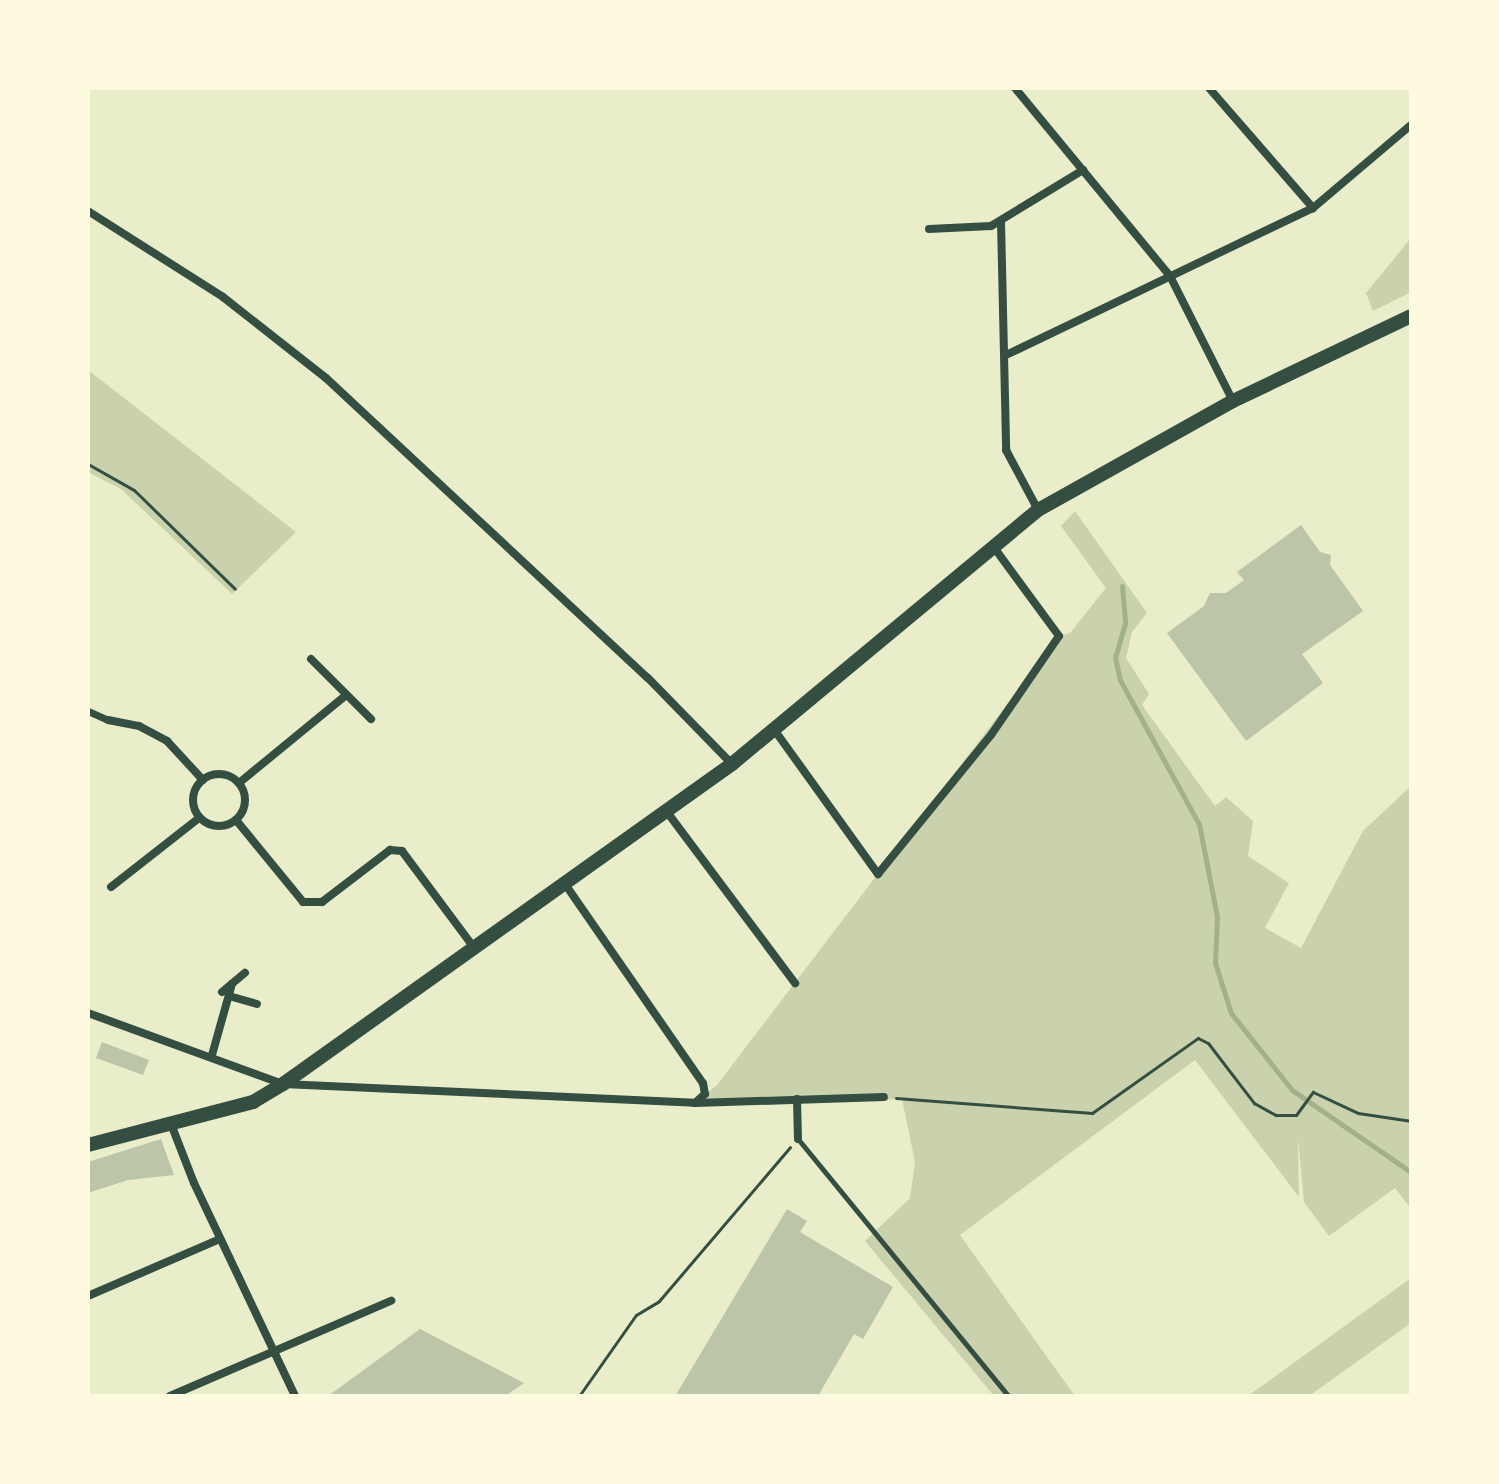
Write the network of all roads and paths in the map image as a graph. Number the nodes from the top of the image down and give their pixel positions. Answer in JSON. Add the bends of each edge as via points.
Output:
{"nodes":[{"id":1,"x":1015,"y":88,"type":"edge"},
{"id":2,"x":1209,"y":88,"type":"edge"},
{"id":3,"x":1411,"y":125,"type":"edge"},
{"id":4,"x":1083,"y":170,"type":"junction"},
{"id":5,"x":1313,"y":208,"type":"junction"},
{"id":6,"x":88,"y":211,"type":"edge"},
{"id":7,"x":1001,"y":222,"type":"junction"},
{"id":8,"x":929,"y":229,"type":"dead end"},
{"id":9,"x":1170,"y":276,"type":"junction"},
{"id":10,"x":1411,"y":316,"type":"edge"},
{"id":11,"x":1006,"y":355,"type":"junction"},
{"id":12,"x":1233,"y":401,"type":"junction"},
{"id":13,"x":88,"y":464,"type":"edge"},
{"id":14,"x":1038,"y":510,"type":"junction"},
{"id":15,"x":993,"y":546,"type":"junction"},
{"id":16,"x":235,"y":589,"type":"dead end"},
{"id":17,"x":311,"y":659,"type":"dead end"},
{"id":18,"x":345,"y":696,"type":"junction"},
{"id":19,"x":88,"y":711,"type":"edge"},
{"id":20,"x":371,"y":719,"type":"dead end"},
{"id":21,"x":108,"y":720,"type":"joint"},
{"id":22,"x":773,"y":727,"type":"junction"},
{"id":23,"x":732,"y":764,"type":"junction"},
{"id":24,"x":203,"y":780,"type":"junction"},
{"id":25,"x":239,"y":783,"type":"junction"},
{"id":26,"x":667,"y":812,"type":"junction"},
{"id":27,"x":199,"y":818,"type":"junction"},
{"id":28,"x":236,"y":820,"type":"junction"},
{"id":29,"x":565,"y":884,"type":"junction"},
{"id":30,"x":111,"y":887,"type":"dead end"},
{"id":31,"x":475,"y":949,"type":"junction"},
{"id":32,"x":245,"y":973,"type":"dead end"},
{"id":33,"x":795,"y":983,"type":"dead end"},
{"id":34,"x":226,"y":994,"type":"junction"},
{"id":35,"x":257,"y":1004,"type":"dead end"},
{"id":36,"x":88,"y":1013,"type":"edge"},
{"id":37,"x":212,"y":1055,"type":"junction"},
{"id":38,"x":283,"y":1084,"type":"junction"},
{"id":39,"x":884,"y":1097,"type":"joint"},
{"id":40,"x":792,"y":1099,"type":"junction"},
{"id":41,"x":695,"y":1103,"type":"junction"},
{"id":42,"x":1411,"y":1121,"type":"edge"},
{"id":43,"x":171,"y":1124,"type":"junction"},
{"id":44,"x":798,"y":1139,"type":"junction"},
{"id":45,"x":88,"y":1145,"type":"edge"},
{"id":46,"x":220,"y":1239,"type":"junction"},
{"id":47,"x":88,"y":1296,"type":"edge"},
{"id":48,"x":391,"y":1301,"type":"dead end"},
{"id":49,"x":272,"y":1351,"type":"junction"},
{"id":50,"x":170,"y":1396,"type":"edge"},
{"id":51,"x":295,"y":1396,"type":"edge"},
{"id":52,"x":579,"y":1396,"type":"edge"},
{"id":53,"x":1008,"y":1396,"type":"edge"}],
"edges":[{"from":1,"to":4,"type":"street"},
{"from":2,"to":5,"type":"street"},
{"from":3,"to":5,"type":"street"},
{"from":4,"to":7,"type":"street"},
{"from":4,"to":9,"type":"street"},
{"from":5,"to":9,"type":"street"},
{"from":6,"to":23,"type":"street","via":[[223,297],[326,378],[648,678]]},
{"from":7,"to":8,"type":"street"},
{"from":7,"to":11,"type":"street"},
{"from":9,"to":11,"type":"street"},
{"from":9,"to":12,"type":"street"},
{"from":10,"to":12,"type":"main road"},
{"from":11,"to":14,"type":"street","via":[[1006,450]]},
{"from":12,"to":14,"type":"main road"},
{"from":13,"to":16,"type":"path","via":[[134,490]]},
{"from":14,"to":15,"type":"main road"},
{"from":15,"to":22,"type":"main road"},
{"from":15,"to":22,"type":"street","via":[[1059,636],[991,735],[878,874]]},
{"from":17,"to":18,"type":"street"},
{"from":18,"to":20,"type":"street"},
{"from":18,"to":25,"type":"street"},
{"from":19,"to":21,"type":"street"},
{"from":21,"to":24,"type":"street","via":[[139,726],[167,741]]},
{"from":22,"to":23,"type":"main road"},
{"from":23,"to":26,"type":"main road"},
{"from":24,"to":25,"type":"street","via":[[217,774]]},
{"from":24,"to":27,"type":"street","via":[[192,801]]},
{"from":25,"to":28,"type":"street","via":[[245,805]]},
{"from":26,"to":29,"type":"main road"},
{"from":26,"to":33,"type":"street"},
{"from":27,"to":28,"type":"street","via":[[216,827]]},
{"from":27,"to":30,"type":"street"},
{"from":28,"to":31,"type":"street","via":[[303,902],[322,902],[390,850],[402,851]]},
{"from":29,"to":31,"type":"main road"},
{"from":29,"to":41,"type":"street","via":[[703,1083],[705,1094]]},
{"from":31,"to":38,"type":"main road"},
{"from":32,"to":34,"type":"street"},
{"from":34,"to":35,"type":"street"},
{"from":34,"to":37,"type":"street"},
{"from":36,"to":37,"type":"street","via":[[161,1042]]},
{"from":37,"to":38,"type":"street"},
{"from":38,"to":41,"type":"street"},
{"from":38,"to":43,"type":"main road","via":[[253,1102]]},
{"from":39,"to":40,"type":"street"},
{"from":39,"to":42,"type":"path","via":[[1092,1113],[1198,1038],[1208,1043],[1254,1103],[1276,1115],[1296,1115],[1310,1094],[1358,1113]]},
{"from":40,"to":41,"type":"street"},
{"from":40,"to":44,"type":"street"},
{"from":43,"to":45,"type":"main road"},
{"from":43,"to":46,"type":"street"},
{"from":44,"to":52,"type":"path","via":[[659,1301],[636,1315]]},
{"from":44,"to":53,"type":"lane"},
{"from":46,"to":47,"type":"street"},
{"from":46,"to":49,"type":"street"},
{"from":48,"to":49,"type":"street"},
{"from":49,"to":50,"type":"street"},
{"from":49,"to":51,"type":"street"}]}
